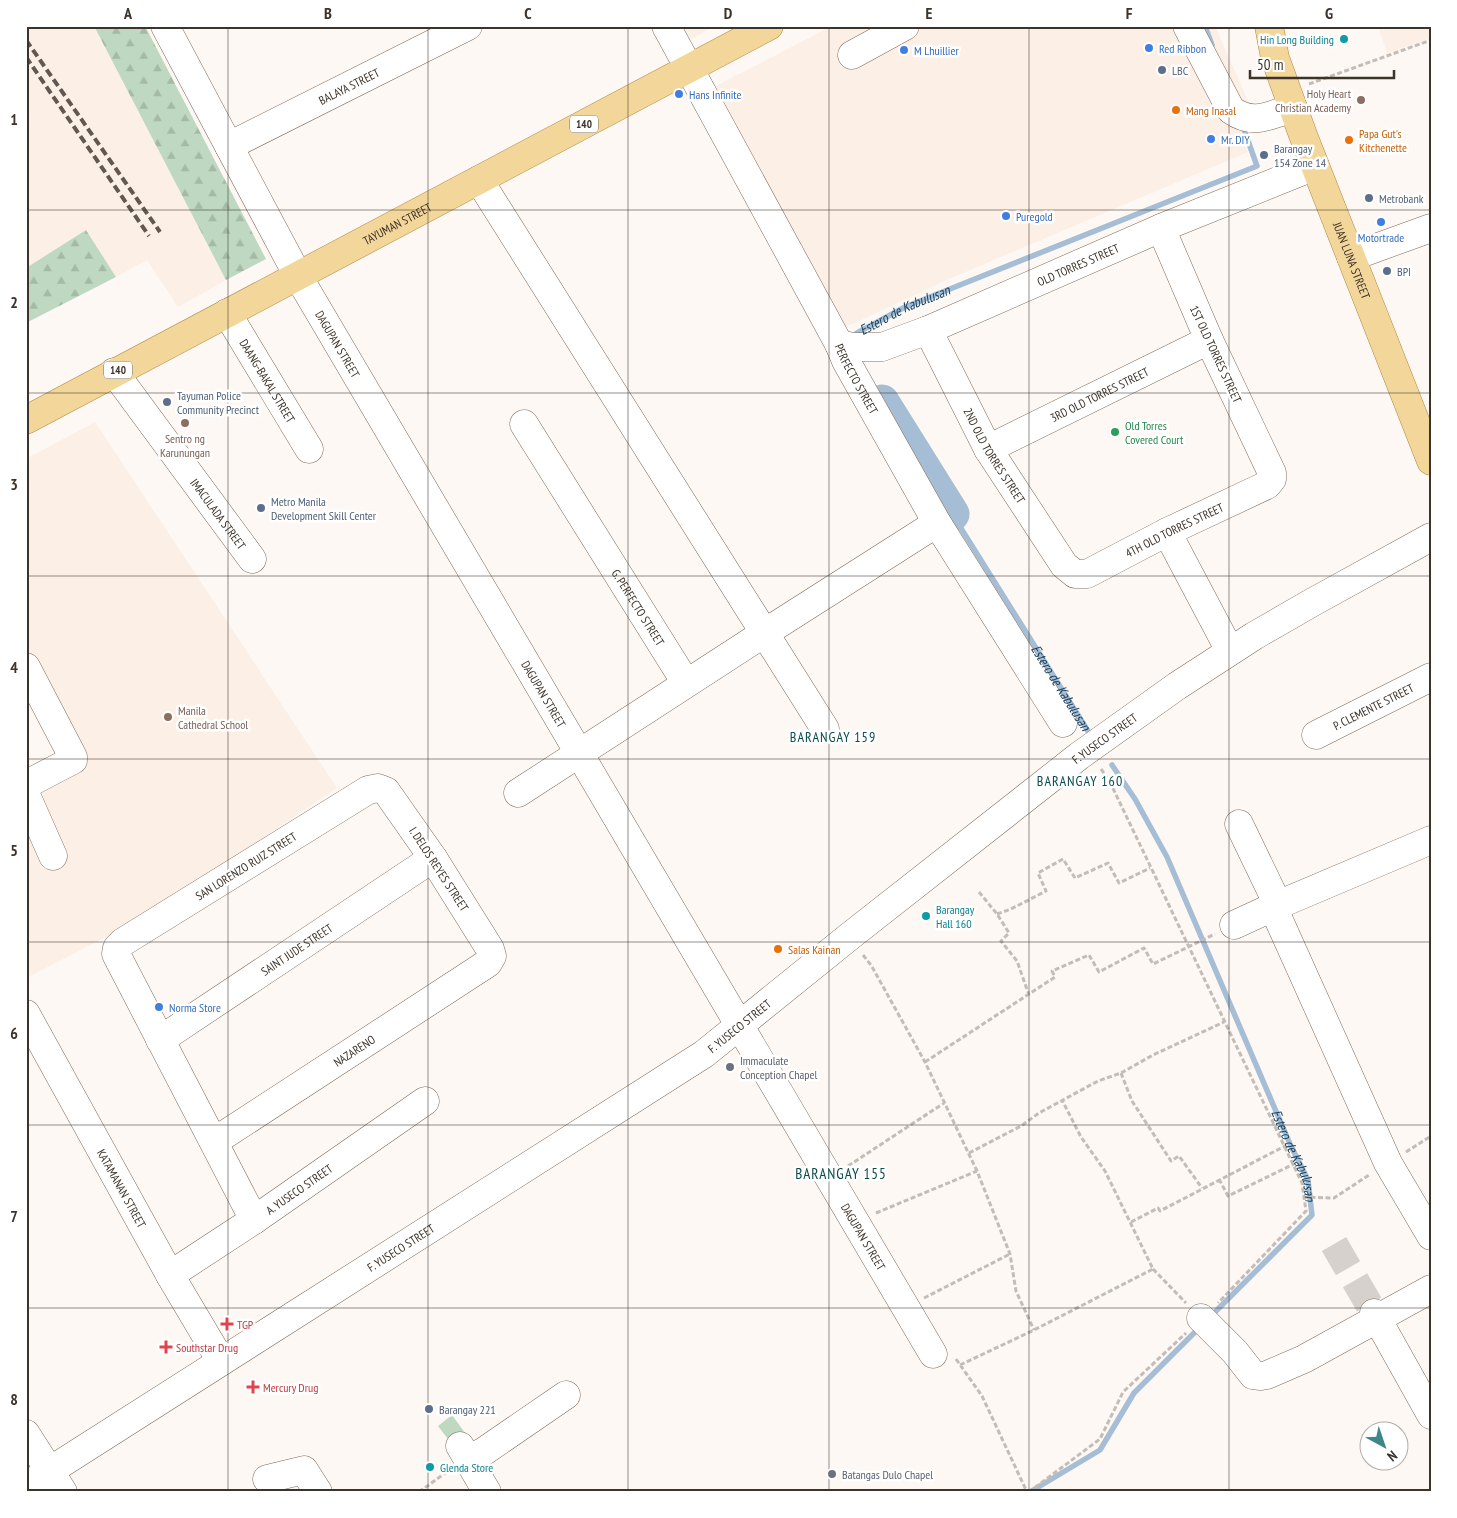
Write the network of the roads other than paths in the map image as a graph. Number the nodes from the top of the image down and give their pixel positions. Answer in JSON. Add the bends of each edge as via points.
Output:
{"nodes":[{"id":1,"x":468,"y":26,"type":"edge"},
{"id":2,"x":666,"y":26,"type":"edge"},
{"id":3,"x":769,"y":26,"type":"edge"},
{"id":4,"x":904,"y":26,"type":"edge"},
{"id":5,"x":1187,"y":26,"type":"edge"},
{"id":6,"x":1254,"y":26,"type":"edge"},
{"id":7,"x":1269,"y":26,"type":"edge"},
{"id":8,"x":175,"y":29,"type":"edge"},
{"id":9,"x":852,"y":55,"type":"dead end"},
{"id":10,"x":1275,"y":58,"type":"junction"},
{"id":11,"x":689,"y":69,"type":"junction"},
{"id":12,"x":1290,"y":100,"type":"junction"},
{"id":13,"x":229,"y":146,"type":"junction"},
{"id":14,"x":1315,"y":166,"type":"junction"},
{"id":15,"x":479,"y":180,"type":"junction"},
{"id":16,"x":1161,"y":228,"type":"junction"},
{"id":17,"x":1431,"y":228,"type":"edge"},
{"id":18,"x":1351,"y":257,"type":"junction"},
{"id":19,"x":298,"y":276,"type":"junction"},
{"id":20,"x":227,"y":313,"type":"junction"},
{"id":21,"x":928,"y":330,"type":"junction"},
{"id":22,"x":1209,"y":340,"type":"junction"},
{"id":23,"x":845,"y":346,"type":"junction"},
{"id":24,"x":114,"y":372,"type":"junction"},
{"id":25,"x":26,"y":420,"type":"edge"},
{"id":26,"x":524,"y":424,"type":"dead end"},
{"id":27,"x":309,"y":449,"type":"dead end"},
{"id":28,"x":988,"y":449,"type":"junction"},
{"id":29,"x":1431,"y":462,"type":"edge"},
{"id":30,"x":1272,"y":479,"type":"joint"},
{"id":31,"x":937,"y":523,"type":"junction"},
{"id":32,"x":1167,"y":532,"type":"junction"},
{"id":33,"x":1431,"y":537,"type":"edge"},
{"id":34,"x":252,"y":559,"type":"dead end"},
{"id":35,"x":1075,"y":574,"type":"joint"},
{"id":36,"x":766,"y":632,"type":"junction"},
{"id":37,"x":1230,"y":652,"type":"junction"},
{"id":38,"x":26,"y":667,"type":"edge"},
{"id":39,"x":1431,"y":677,"type":"edge"},
{"id":40,"x":686,"y":683,"type":"junction"},
{"id":41,"x":1063,"y":724,"type":"dead end"},
{"id":42,"x":826,"y":729,"type":"dead end"},
{"id":43,"x":1316,"y":736,"type":"dead end"},
{"id":44,"x":579,"y":753,"type":"junction"},
{"id":45,"x":26,"y":786,"type":"edge"},
{"id":46,"x":378,"y":788,"type":"joint"},
{"id":47,"x":518,"y":793,"type":"dead end"},
{"id":48,"x":26,"y":796,"type":"edge"},
{"id":49,"x":1239,"y":824,"type":"dead end"},
{"id":50,"x":1431,"y":840,"type":"edge"},
{"id":51,"x":53,"y":856,"type":"dead end"},
{"id":52,"x":433,"y":858,"type":"junction"},
{"id":53,"x":1275,"y":906,"type":"junction"},
{"id":54,"x":1222,"y":931,"type":"road end"},
{"id":55,"x":492,"y":956,"type":"joint"},
{"id":56,"x":26,"y":1014,"type":"edge"},
{"id":57,"x":739,"y":1026,"type":"junction"},
{"id":58,"x":160,"y":1040,"type":"junction"},
{"id":59,"x":425,"y":1101,"type":"dead end"},
{"id":60,"x":215,"y":1141,"type":"junction"},
{"id":61,"x":254,"y":1220,"type":"junction"},
{"id":62,"x":1431,"y":1236,"type":"edge"},
{"id":63,"x":170,"y":1275,"type":"junction"},
{"id":64,"x":1431,"y":1289,"type":"edge"},
{"id":65,"x":1375,"y":1316,"type":"junction"},
{"id":66,"x":1206,"y":1324,"type":"road end"},
{"id":67,"x":932,"y":1353,"type":"road end"},
{"id":68,"x":221,"y":1361,"type":"junction"},
{"id":69,"x":566,"y":1395,"type":"dead end"},
{"id":70,"x":1431,"y":1415,"type":"edge"},
{"id":71,"x":26,"y":1434,"type":"edge"},
{"id":72,"x":267,"y":1479,"type":"dead end"},
{"id":73,"x":57,"y":1481,"type":"edge"},
{"id":74,"x":26,"y":1486,"type":"edge"},
{"id":75,"x":318,"y":1492,"type":"edge"},
{"id":76,"x":487,"y":1492,"type":"edge"}],
"edges":[{"from":1,"to":13,"type":"street","name":"BALAYA STREET"},
{"from":2,"to":11,"type":"street","name":"PERFECTO STREET"},
{"from":3,"to":11,"type":"main road","name":"TAYUMAN STREET","number":"140"},
{"from":4,"to":9,"type":"street"},
{"from":5,"to":12,"type":"street","via":[[1236,113],[1250,119],[1261,118]]},
{"from":6,"to":10,"type":"main road","name":"JUAN LUNA STREET"},
{"from":7,"to":10,"type":"main road","name":"JUAN LUNA STREET"},
{"from":8,"to":13,"type":"street","name":"DAGUPAN STREET"},
{"from":10,"to":12,"type":"main road","name":"JUAN LUNA STREET"},
{"from":11,"to":15,"type":"main road","name":"TAYUMAN STREET","number":"140"},
{"from":11,"to":23,"type":"street","name":"PERFECTO STREET"},
{"from":12,"to":14,"type":"main road","name":"JUAN LUNA STREET"},
{"from":13,"to":19,"type":"street","name":"DAGUPAN STREET"},
{"from":14,"to":16,"type":"street","name":"OLD TORRES STREET"},
{"from":14,"to":18,"type":"main road","name":"JUAN LUNA STREET"},
{"from":15,"to":19,"type":"main road","name":"TAYUMAN STREET","number":"140"},
{"from":15,"to":36,"type":"street"},
{"from":16,"to":21,"type":"street","name":"OLD TORRES STREET"},
{"from":16,"to":22,"type":"street","name":"1ST OLD TORRES STREET"},
{"from":17,"to":18,"type":"street"},
{"from":18,"to":29,"type":"main road","name":"JUAN LUNA STREET"},
{"from":19,"to":20,"type":"main road","name":"TAYUMAN STREET","number":"140"},
{"from":19,"to":44,"type":"street","name":"DAGUPAN STREET"},
{"from":20,"to":24,"type":"main road","name":"TAYUMAN STREET","number":"140"},
{"from":20,"to":27,"type":"street","name":"DAANG-BAKAL STREET"},
{"from":21,"to":23,"type":"street","name":"OLD TORRES STREET","via":[[882,347]]},
{"from":21,"to":28,"type":"street","name":"2ND OLD TORRES STREET"},
{"from":22,"to":28,"type":"street","name":"3RD OLD TORRES STREET"},
{"from":22,"to":30,"type":"street","name":"1ST OLD TORRES STREET"},
{"from":23,"to":31,"type":"street","name":"PERFECTO STREET","via":[[846,361]]},
{"from":24,"to":25,"type":"main road","name":"TAYUMAN STREET","number":"140"},
{"from":24,"to":34,"type":"street","name":"IMACULADA STREET"},
{"from":26,"to":40,"type":"street","name":"G. PERFECTO STREET"},
{"from":28,"to":35,"type":"street","name":"2ND OLD TORRES STREET","via":[[1064,565]]},
{"from":30,"to":32,"type":"street","name":"4TH OLD TORRES STREET","via":[[1267,485]]},
{"from":31,"to":36,"type":"street"},
{"from":31,"to":41,"type":"street","name":"PERFECTO STREET"},
{"from":32,"to":35,"type":"street","name":"4TH OLD TORRES STREET","via":[[1087,574]]},
{"from":32,"to":37,"type":"street"},
{"from":33,"to":37,"type":"street","name":"F. YUSECO STREET"},
{"from":36,"to":40,"type":"street"},
{"from":36,"to":42,"type":"street"},
{"from":37,"to":57,"type":"street","name":"F. YUSECO STREET","via":[[1079,756]]},
{"from":38,"to":45,"type":"street","via":[[73,757],[73,760]]},
{"from":39,"to":43,"type":"street","name":"P. CLEMENTE STREET"},
{"from":40,"to":44,"type":"street"},
{"from":44,"to":47,"type":"street"},
{"from":44,"to":57,"type":"street","name":"DAGUPAN STREET"},
{"from":46,"to":52,"type":"street","name":"I. DELOS REYES STREET","via":[[386,791]]},
{"from":46,"to":58,"type":"street","name":"SAN LORENZO RUIZ STREET","via":[[368,790],[117,948],[116,954]]},
{"from":48,"to":51,"type":"street"},
{"from":49,"to":53,"type":"street"},
{"from":50,"to":53,"type":"street"},
{"from":52,"to":55,"type":"street","name":"I. DELOS REYES STREET"},
{"from":52,"to":58,"type":"street","name":"SAINT JUDE STREET"},
{"from":53,"to":54,"type":"street"},
{"from":53,"to":62,"type":"street","via":[[1388,1163]]},
{"from":55,"to":60,"type":"street","name":"NAZARENO","via":[[488,963]]},
{"from":56,"to":63,"type":"street","name":"KATAMANAN STREET"},
{"from":57,"to":67,"type":"street","name":"DAGUPAN STREET"},
{"from":57,"to":68,"type":"street","name":"F. YUSECO STREET","via":[[704,1054]]},
{"from":58,"to":60,"type":"street"},
{"from":59,"to":61,"type":"street","name":"A. YUSECO STREET"},
{"from":60,"to":61,"type":"street"},
{"from":61,"to":63,"type":"street","name":"A. YUSECO STREET"},
{"from":63,"to":68,"type":"street","name":"KATAMANAN STREET"},
{"from":64,"to":65,"type":"street"},
{"from":65,"to":66,"type":"street","via":[[1324,1348],[1267,1375],[1256,1376]]},
{"from":65,"to":70,"type":"street"},
{"from":68,"to":73,"type":"street","name":"F. YUSECO STREET"},
{"from":69,"to":76,"type":"street","via":[[482,1452],[464,1453]]},
{"from":71,"to":73,"type":"street"},
{"from":72,"to":75,"type":"street","via":[[304,1470]]},
{"from":73,"to":74,"type":"street","name":"F. YUSECO STREET"}]}
